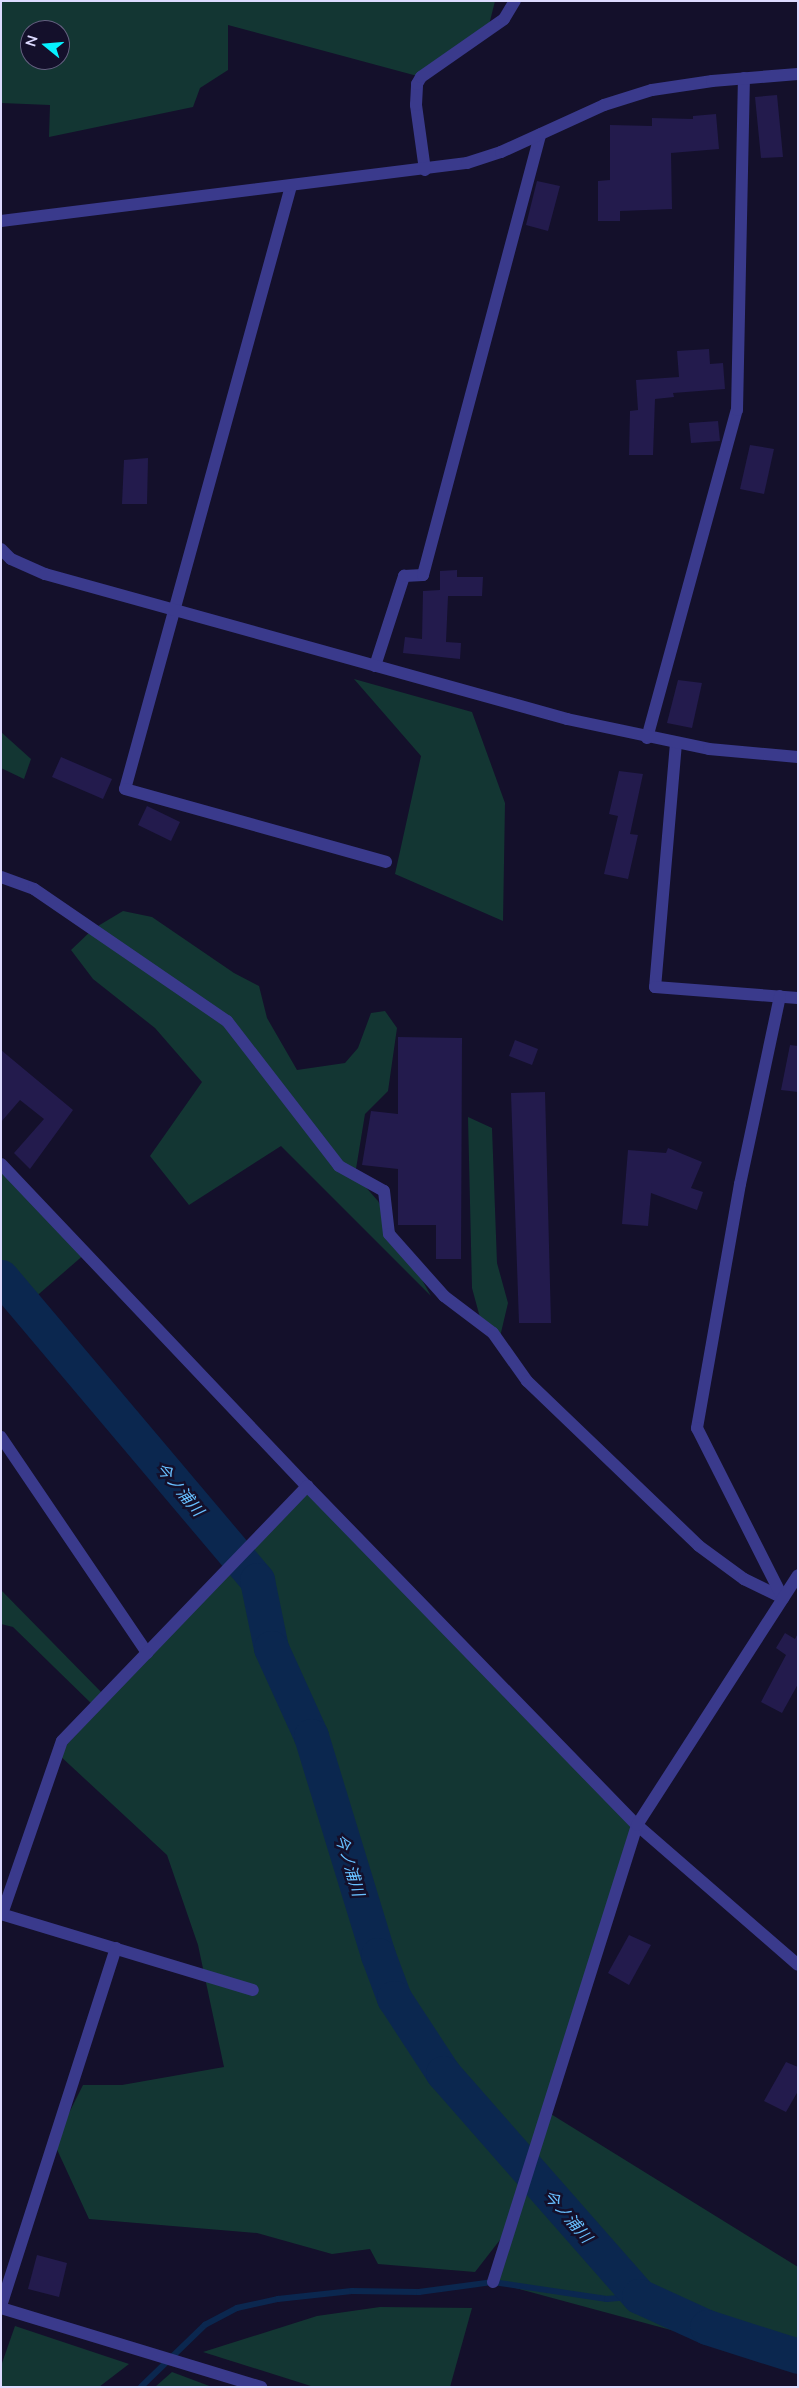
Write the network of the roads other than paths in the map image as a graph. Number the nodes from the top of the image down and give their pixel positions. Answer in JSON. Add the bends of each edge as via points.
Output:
{"nodes":[{"id":1,"x":515,"y":1,"type":"edge"},
{"id":2,"x":798,"y":74,"type":"edge"},
{"id":3,"x":744,"y":78,"type":"junction"},
{"id":4,"x":540,"y":134,"type":"junction"},
{"id":5,"x":425,"y":170,"type":"junction"},
{"id":6,"x":291,"y":186,"type":"junction"},
{"id":7,"x":1,"y":221,"type":"edge"},
{"id":8,"x":1,"y":550,"type":"edge"},
{"id":9,"x":175,"y":611,"type":"junction"},
{"id":10,"x":376,"y":666,"type":"junction"},
{"id":11,"x":647,"y":738,"type":"junction"},
{"id":12,"x":676,"y":743,"type":"junction"},
{"id":13,"x":798,"y":758,"type":"edge"},
{"id":14,"x":386,"y":862,"type":"dead end"},
{"id":15,"x":1,"y":877,"type":"edge"},
{"id":16,"x":780,"y":996,"type":"junction"},
{"id":17,"x":798,"y":998,"type":"edge"},
{"id":18,"x":1,"y":1164,"type":"edge"},
{"id":19,"x":1,"y":1437,"type":"edge"},
{"id":20,"x":307,"y":1486,"type":"junction"},
{"id":21,"x":798,"y":1575,"type":"edge"},
{"id":22,"x":783,"y":1598,"type":"junction"},
{"id":23,"x":147,"y":1653,"type":"junction"},
{"id":24,"x":636,"y":1825,"type":"junction"},
{"id":25,"x":2,"y":1914,"type":"edge"},
{"id":26,"x":116,"y":1948,"type":"junction"},
{"id":27,"x":798,"y":1965,"type":"edge"},
{"id":28,"x":253,"y":1990,"type":"dead end"},
{"id":29,"x":493,"y":2282,"type":"dead end"},
{"id":30,"x":1,"y":2307,"type":"edge"},
{"id":31,"x":261,"y":2387,"type":"edge"}],
"edges":[{"from":1,"to":5,"type":"street","via":[[504,19],[421,77],[417,84],[416,106]]},
{"from":2,"to":3,"type":"street"},
{"from":3,"to":4,"type":"street","via":[[652,90],[604,105]]},
{"from":3,"to":11,"type":"street","via":[[737,410]]},
{"from":4,"to":5,"type":"street","via":[[476,160]]},
{"from":4,"to":10,"type":"street","via":[[423,575],[404,576]]},
{"from":5,"to":6,"type":"street"},
{"from":6,"to":7,"type":"street"},
{"from":6,"to":9,"type":"street"},
{"from":8,"to":9,"type":"street","via":[[35,571]]},
{"from":9,"to":10,"type":"street"},
{"from":9,"to":14,"type":"street","via":[[125,789]]},
{"from":10,"to":11,"type":"street"},
{"from":11,"to":12,"type":"street"},
{"from":12,"to":13,"type":"street"},
{"from":12,"to":16,"type":"street","via":[[655,987]]},
{"from":15,"to":22,"type":"street","via":[[34,889],[227,1021],[339,1166],[384,1192],[389,1234],[444,1296],[493,1334],[527,1381],[700,1546],[744,1579]]},
{"from":16,"to":17,"type":"street"},
{"from":16,"to":22,"type":"street","via":[[740,1184],[697,1428]]},
{"from":18,"to":20,"type":"street"},
{"from":19,"to":23,"type":"street"},
{"from":20,"to":23,"type":"street"},
{"from":20,"to":24,"type":"street"},
{"from":21,"to":22,"type":"street"},
{"from":22,"to":24,"type":"street"},
{"from":23,"to":25,"type":"street","via":[[62,1741]]},
{"from":24,"to":27,"type":"street"},
{"from":24,"to":29,"type":"street"},
{"from":25,"to":26,"type":"street"},
{"from":26,"to":28,"type":"street"},
{"from":26,"to":30,"type":"street"},
{"from":30,"to":31,"type":"street"}]}
